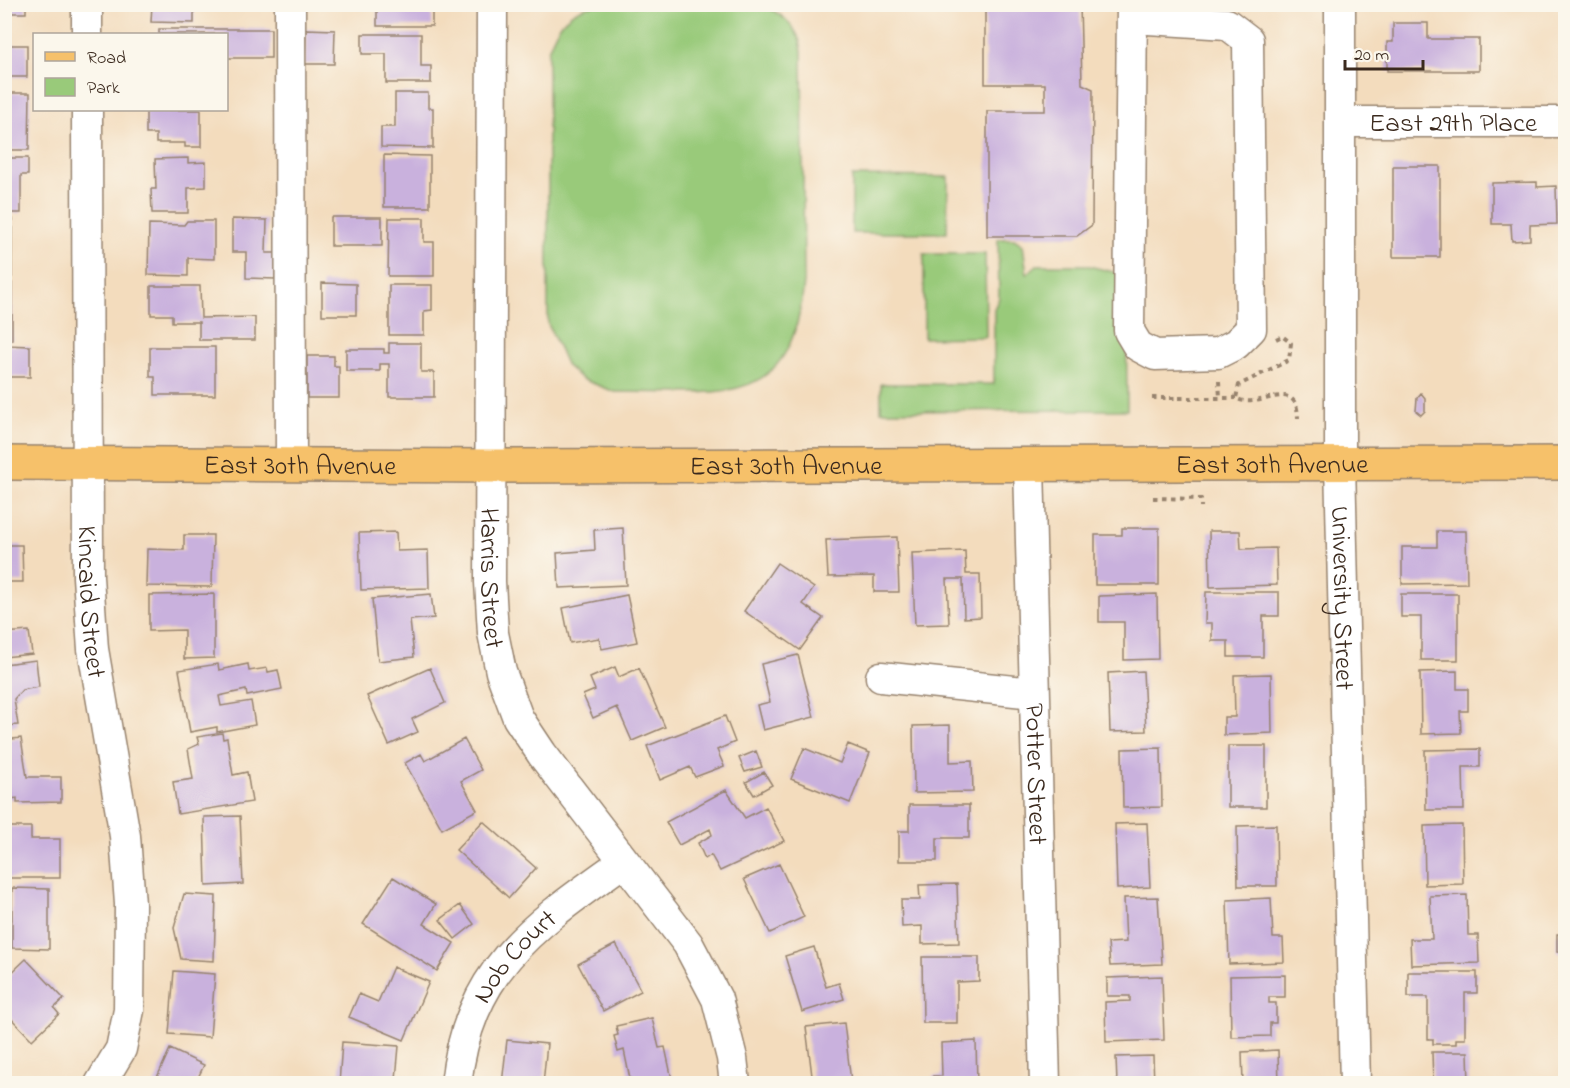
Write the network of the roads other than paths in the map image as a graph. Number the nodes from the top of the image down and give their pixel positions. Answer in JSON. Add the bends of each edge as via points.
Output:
{"nodes":[{"id":1,"x":87,"y":4,"type":"edge"},
{"id":2,"x":290,"y":4,"type":"edge"},
{"id":3,"x":492,"y":4,"type":"edge"},
{"id":4,"x":1340,"y":4,"type":"edge"},
{"id":5,"x":1132,"y":11,"type":"edge"},
{"id":6,"x":87,"y":33,"type":"edge"},
{"id":7,"x":87,"y":111,"type":"edge"},
{"id":8,"x":1341,"y":122,"type":"junction"},
{"id":9,"x":1566,"y":122,"type":"edge"},
{"id":10,"x":4,"y":463,"type":"edge"},
{"id":11,"x":88,"y":463,"type":"junction"},
{"id":12,"x":291,"y":463,"type":"junction"},
{"id":13,"x":1340,"y":463,"type":"junction"},
{"id":14,"x":1566,"y":463,"type":"edge"},
{"id":15,"x":1029,"y":465,"type":"junction"},
{"id":16,"x":491,"y":466,"type":"junction"},
{"id":17,"x":881,"y":677,"type":"dead end"},
{"id":18,"x":1034,"y":693,"type":"junction"},
{"id":19,"x":623,"y":862,"type":"junction"},
{"id":20,"x":100,"y":1083,"type":"edge"},
{"id":21,"x":456,"y":1083,"type":"edge"},
{"id":22,"x":735,"y":1083,"type":"edge"},
{"id":23,"x":1045,"y":1083,"type":"edge"},
{"id":24,"x":1355,"y":1083,"type":"edge"}],
"edges":[{"from":1,"to":6,"type":"street"},
{"from":2,"to":12,"type":"street"},
{"from":3,"to":16,"type":"street","name":"Harris Street"},
{"from":4,"to":8,"type":"street","name":"University Street"},
{"from":5,"to":5,"type":"street","via":[[1129,331],[1138,346],[1155,355],[1218,353],[1236,344],[1251,329],[1248,40],[1227,24]]},
{"from":7,"to":11,"type":"street","name":"Kincaid Street"},
{"from":8,"to":9,"type":"street","name":"East 29th Place"},
{"from":8,"to":13,"type":"street","name":"University Street"},
{"from":10,"to":11,"type":"main road","name":"East 30th Avenue"},
{"from":11,"to":12,"type":"main road","name":"East 30th Avenue"},
{"from":11,"to":20,"type":"street","name":"Kincaid Street","via":[[88,577],[93,649],[120,796],[130,904],[129,1010],[121,1048]]},
{"from":12,"to":16,"type":"main road","name":"East 30th Avenue"},
{"from":13,"to":14,"type":"main road","name":"East 30th Avenue"},
{"from":13,"to":15,"type":"main road","name":"East 30th Avenue"},
{"from":13,"to":24,"type":"street","name":"University Street"},
{"from":15,"to":16,"type":"main road","name":"East 30th Avenue"},
{"from":15,"to":18,"type":"street","name":"Potter Street"},
{"from":16,"to":19,"type":"street","name":"Harris Street","via":[[490,582],[493,633],[501,672],[518,718]]},
{"from":17,"to":18,"type":"street"},
{"from":18,"to":23,"type":"street","name":"Potter Street"},
{"from":19,"to":21,"type":"street","name":"Nob Court","via":[[554,912],[507,955],[475,1006]]},
{"from":19,"to":22,"type":"street","name":"Harris Street","via":[[688,944],[717,999]]}]}
